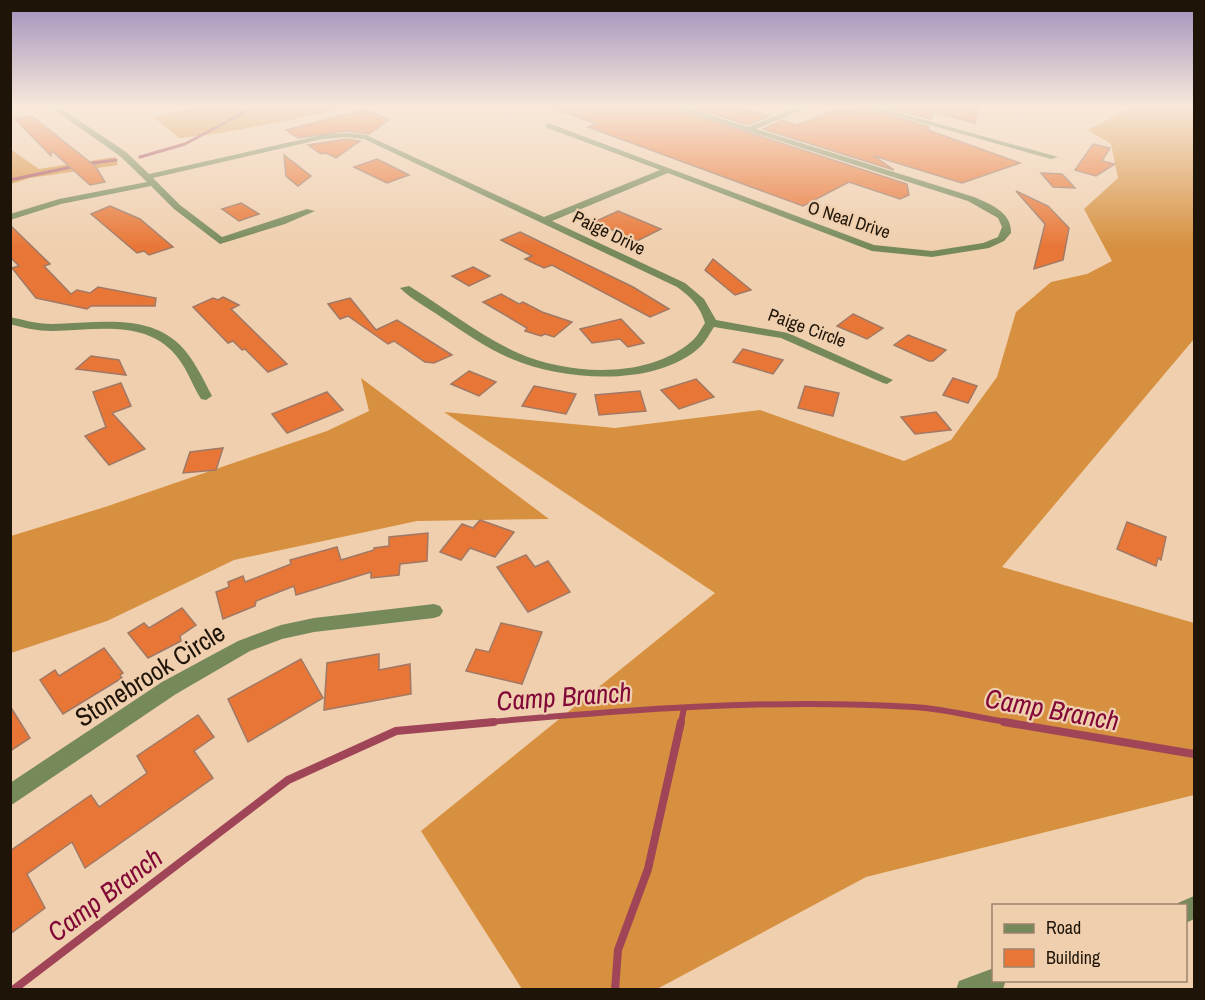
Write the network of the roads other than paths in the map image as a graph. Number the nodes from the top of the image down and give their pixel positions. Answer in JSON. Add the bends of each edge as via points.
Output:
{"nodes":[{"id":1,"x":123,"y":154,"type":"edge"},
{"id":2,"x":256,"y":154,"type":"edge"},
{"id":3,"x":403,"y":154,"type":"edge"},
{"id":4,"x":622,"y":154,"type":"edge"},
{"id":5,"x":828,"y":154,"type":"edge"},
{"id":6,"x":1042,"y":154,"type":"edge"},
{"id":7,"x":1054,"y":157,"type":"dead end"},
{"id":8,"x":666,"y":171,"type":"junction"},
{"id":9,"x":151,"y":180,"type":"junction"},
{"id":10,"x":310,"y":211,"type":"dead end"},
{"id":11,"x":11,"y":217,"type":"edge"},
{"id":12,"x":546,"y":220,"type":"junction"},
{"id":13,"x":405,"y":288,"type":"dead end"},
{"id":14,"x":13,"y":323,"type":"edge"},
{"id":15,"x":711,"y":323,"type":"junction"},
{"id":16,"x":887,"y":380,"type":"dead end"},
{"id":17,"x":206,"y":396,"type":"dead end"},
{"id":18,"x":434,"y":611,"type":"dead end"},
{"id":19,"x":10,"y":796,"type":"edge"},
{"id":20,"x":992,"y":980,"type":"edge"},
{"id":21,"x":968,"y":990,"type":"edge"}],
"edges":[{"from":1,"to":9,"type":"street"},
{"from":2,"to":9,"type":"street","name":"Paige Drive"},
{"from":3,"to":12,"type":"street","name":"Paige Drive"},
{"from":4,"to":8,"type":"street","name":"O Neal Drive"},
{"from":5,"to":8,"type":"street","name":"O Neal Drive","via":[[971,199],[1002,217],[1008,229],[1001,239],[985,246],[916,255],[885,251]]},
{"from":6,"to":7,"type":"street"},
{"from":8,"to":12,"type":"street"},
{"from":9,"to":10,"type":"street","via":[[196,224],[220,241]]},
{"from":9,"to":11,"type":"street","name":"Paige Drive"},
{"from":12,"to":15,"type":"street","name":"Paige Drive","via":[[681,285],[700,299]]},
{"from":13,"to":15,"type":"street","via":[[515,357],[573,372],[625,371],[665,362],[697,344]]},
{"from":14,"to":17,"type":"street","via":[[37,327],[114,326],[154,333],[170,342],[185,360]]},
{"from":15,"to":16,"type":"street","name":"Paige Circle","via":[[784,335]]},
{"from":18,"to":19,"type":"street","name":"Stonebrook Circle","via":[[314,625],[244,646],[169,688]]},
{"from":20,"to":21,"type":"street"}]}
